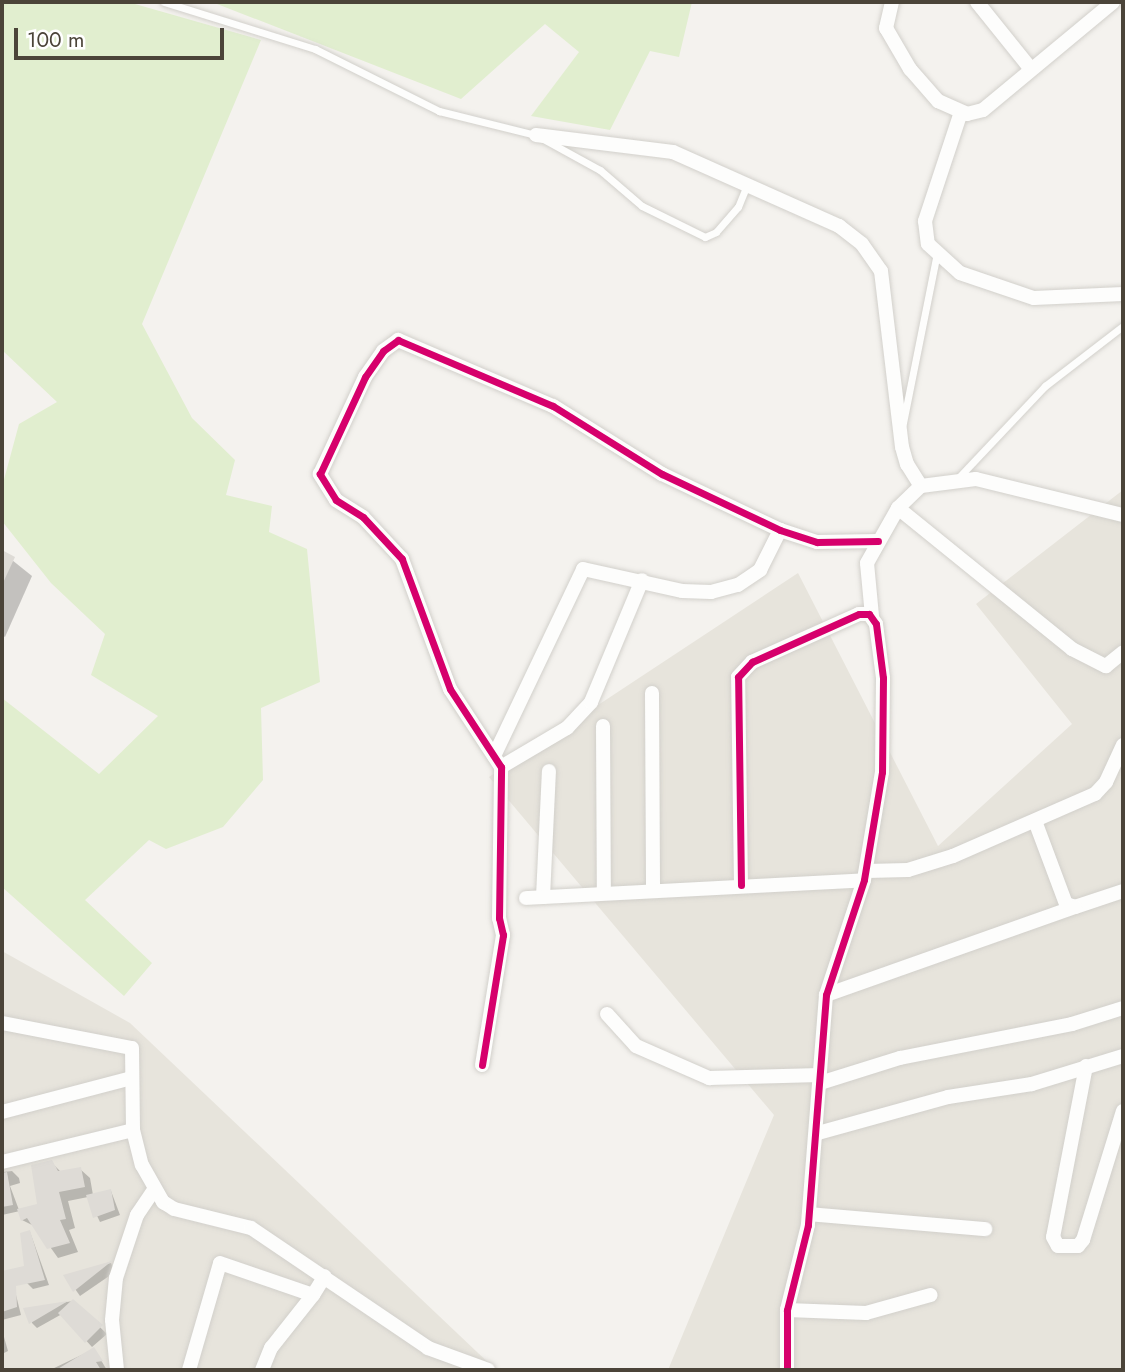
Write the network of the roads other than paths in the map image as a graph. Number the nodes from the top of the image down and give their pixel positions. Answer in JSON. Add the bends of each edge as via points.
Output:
{"nodes":[{"id":1,"x":164,"y":2,"type":"edge"},
{"id":2,"x":892,"y":2,"type":"edge"},
{"id":3,"x":977,"y":2,"type":"edge"},
{"id":4,"x":1111,"y":2,"type":"edge"},
{"id":5,"x":1030,"y":68,"type":"junction"},
{"id":6,"x":961,"y":112,"type":"junction"},
{"id":7,"x":536,"y":135,"type":"junction"},
{"id":8,"x":747,"y":185,"type":"junction"},
{"id":9,"x":937,"y":252,"type":"junction"},
{"id":10,"x":1123,"y":293,"type":"edge"},
{"id":11,"x":1123,"y":326,"type":"edge"},
{"id":12,"x":900,"y":433,"type":"junction"},
{"id":13,"x":958,"y":478,"type":"junction"},
{"id":14,"x":921,"y":486,"type":"junction"},
{"id":15,"x":898,"y":508,"type":"junction"},
{"id":16,"x":1123,"y":515,"type":"edge"},
{"id":17,"x":780,"y":530,"type":"junction"},
{"id":18,"x":878,"y":541,"type":"junction"},
{"id":19,"x":642,"y":580,"type":"junction"},
{"id":20,"x":872,"y":616,"type":"junction"},
{"id":21,"x":1123,"y":652,"type":"edge"},
{"id":22,"x":652,"y":693,"type":"dead end"},
{"id":23,"x":603,"y":726,"type":"dead end"},
{"id":24,"x":1123,"y":746,"type":"edge"},
{"id":25,"x":498,"y":761,"type":"junction"},
{"id":26,"x":549,"y":771,"type":"dead end"},
{"id":27,"x":1035,"y":821,"type":"junction"},
{"id":28,"x":865,"y":875,"type":"junction"},
{"id":29,"x":741,"y":885,"type":"junction"},
{"id":30,"x":653,"y":890,"type":"junction"},
{"id":31,"x":1123,"y":891,"type":"edge"},
{"id":32,"x":604,"y":893,"type":"junction"},
{"id":33,"x":543,"y":897,"type":"junction"},
{"id":34,"x":526,"y":898,"type":"dead end"},
{"id":35,"x":1075,"y":907,"type":"junction"},
{"id":36,"x":826,"y":995,"type":"junction"},
{"id":37,"x":1123,"y":1008,"type":"edge"},
{"id":38,"x":607,"y":1014,"type":"dead end"},
{"id":39,"x":2,"y":1023,"type":"edge"},
{"id":40,"x":1123,"y":1056,"type":"edge"},
{"id":41,"x":482,"y":1065,"type":"dead end"},
{"id":42,"x":1086,"y":1066,"type":"junction"},
{"id":43,"x":132,"y":1078,"type":"junction"},
{"id":44,"x":820,"y":1079,"type":"junction"},
{"id":45,"x":1123,"y":1111,"type":"edge"},
{"id":46,"x":2,"y":1112,"type":"edge"},
{"id":47,"x":133,"y":1130,"type":"junction"},
{"id":48,"x":818,"y":1133,"type":"junction"},
{"id":49,"x":2,"y":1159,"type":"edge"},
{"id":50,"x":154,"y":1190,"type":"junction"},
{"id":51,"x":809,"y":1214,"type":"junction"},
{"id":52,"x":985,"y":1229,"type":"dead end"},
{"id":53,"x":325,"y":1276,"type":"junction"},
{"id":54,"x":313,"y":1295,"type":"junction"},
{"id":55,"x":931,"y":1295,"type":"dead end"},
{"id":56,"x":787,"y":1310,"type":"junction"},
{"id":57,"x":117,"y":1370,"type":"edge"},
{"id":58,"x":189,"y":1370,"type":"edge"},
{"id":59,"x":262,"y":1370,"type":"edge"},
{"id":60,"x":488,"y":1370,"type":"edge"},
{"id":61,"x":788,"y":1370,"type":"edge"}],
"edges":[{"from":1,"to":7,"type":"lane","via":[[315,49],[439,111]]},
{"from":2,"to":6,"type":"street","via":[[885,20],[890,37],[925,89]]},
{"from":3,"to":5,"type":"street"},
{"from":4,"to":5,"type":"street"},
{"from":5,"to":6,"type":"street","via":[[984,110]]},
{"from":6,"to":9,"type":"street","via":[[925,221],[926,238]]},
{"from":7,"to":8,"type":"street","via":[[673,152]]},
{"from":7,"to":8,"type":"lane","via":[[600,170],[642,206],[705,237],[716,232],[738,207]]},
{"from":8,"to":12,"type":"street","via":[[839,226],[862,244],[881,271]]},
{"from":9,"to":10,"type":"street","via":[[960,272],[1034,298]]},
{"from":9,"to":12,"type":"lane"},
{"from":11,"to":13,"type":"lane","via":[[1043,387]]},
{"from":12,"to":14,"type":"street","via":[[906,464]]},
{"from":13,"to":14,"type":"street"},
{"from":13,"to":16,"type":"street","via":[[1004,484],[1067,505]]},
{"from":14,"to":15,"type":"street"},
{"from":15,"to":18,"type":"street"},
{"from":15,"to":21,"type":"street","via":[[1072,649],[1106,666]]},
{"from":17,"to":18,"type":"street","via":[[817,542]]},
{"from":17,"to":19,"type":"street","via":[[760,570],[738,585],[711,592],[682,591]]},
{"from":17,"to":25,"type":"street","via":[[662,474],[553,406],[398,340],[383,351],[320,474],[322,482],[401,559],[450,689]]},
{"from":18,"to":20,"type":"street","via":[[867,571]]},
{"from":19,"to":25,"type":"street","via":[[591,702],[567,728]]},
{"from":19,"to":25,"type":"street","via":[[594,568],[578,574]]},
{"from":20,"to":28,"type":"street","via":[[883,678],[883,721],[880,783]]},
{"from":20,"to":29,"type":"street","via":[[863,612],[752,662],[738,677]]},
{"from":22,"to":30,"type":"street"},
{"from":23,"to":32,"type":"street"},
{"from":24,"to":27,"type":"street","via":[[1101,790]]},
{"from":25,"to":41,"type":"street","via":[[499,918],[503,935]]},
{"from":26,"to":33,"type":"street"},
{"from":27,"to":28,"type":"street","via":[[920,866]]},
{"from":27,"to":35,"type":"street","via":[[1063,899]]},
{"from":28,"to":29,"type":"street"},
{"from":28,"to":36,"type":"street"},
{"from":29,"to":30,"type":"street"},
{"from":30,"to":32,"type":"street"},
{"from":31,"to":35,"type":"street"},
{"from":32,"to":33,"type":"street"},
{"from":33,"to":34,"type":"street"},
{"from":35,"to":36,"type":"street"},
{"from":36,"to":44,"type":"street"},
{"from":37,"to":44,"type":"street","via":[[1072,1024]]},
{"from":38,"to":44,"type":"street","via":[[636,1046],[709,1078]]},
{"from":39,"to":43,"type":"street","via":[[131,1047],[135,1054]]},
{"from":40,"to":42,"type":"street"},
{"from":42,"to":45,"type":"street","via":[[1054,1237],[1058,1246],[1078,1246],[1083,1240]]},
{"from":42,"to":48,"type":"street","via":[[1032,1084],[948,1097]]},
{"from":43,"to":46,"type":"street"},
{"from":43,"to":47,"type":"street"},
{"from":44,"to":48,"type":"street"},
{"from":47,"to":49,"type":"street"},
{"from":47,"to":50,"type":"street"},
{"from":48,"to":51,"type":"street"},
{"from":50,"to":53,"type":"street","via":[[174,1209],[251,1228]]},
{"from":50,"to":57,"type":"street","via":[[137,1215],[116,1278],[112,1320]]},
{"from":51,"to":52,"type":"street"},
{"from":51,"to":56,"type":"street"},
{"from":53,"to":54,"type":"street"},
{"from":53,"to":60,"type":"street","via":[[428,1348]]},
{"from":54,"to":58,"type":"street","via":[[220,1263]]},
{"from":54,"to":59,"type":"street","via":[[271,1348]]},
{"from":55,"to":56,"type":"street","via":[[862,1314]]},
{"from":56,"to":61,"type":"street"}]}
